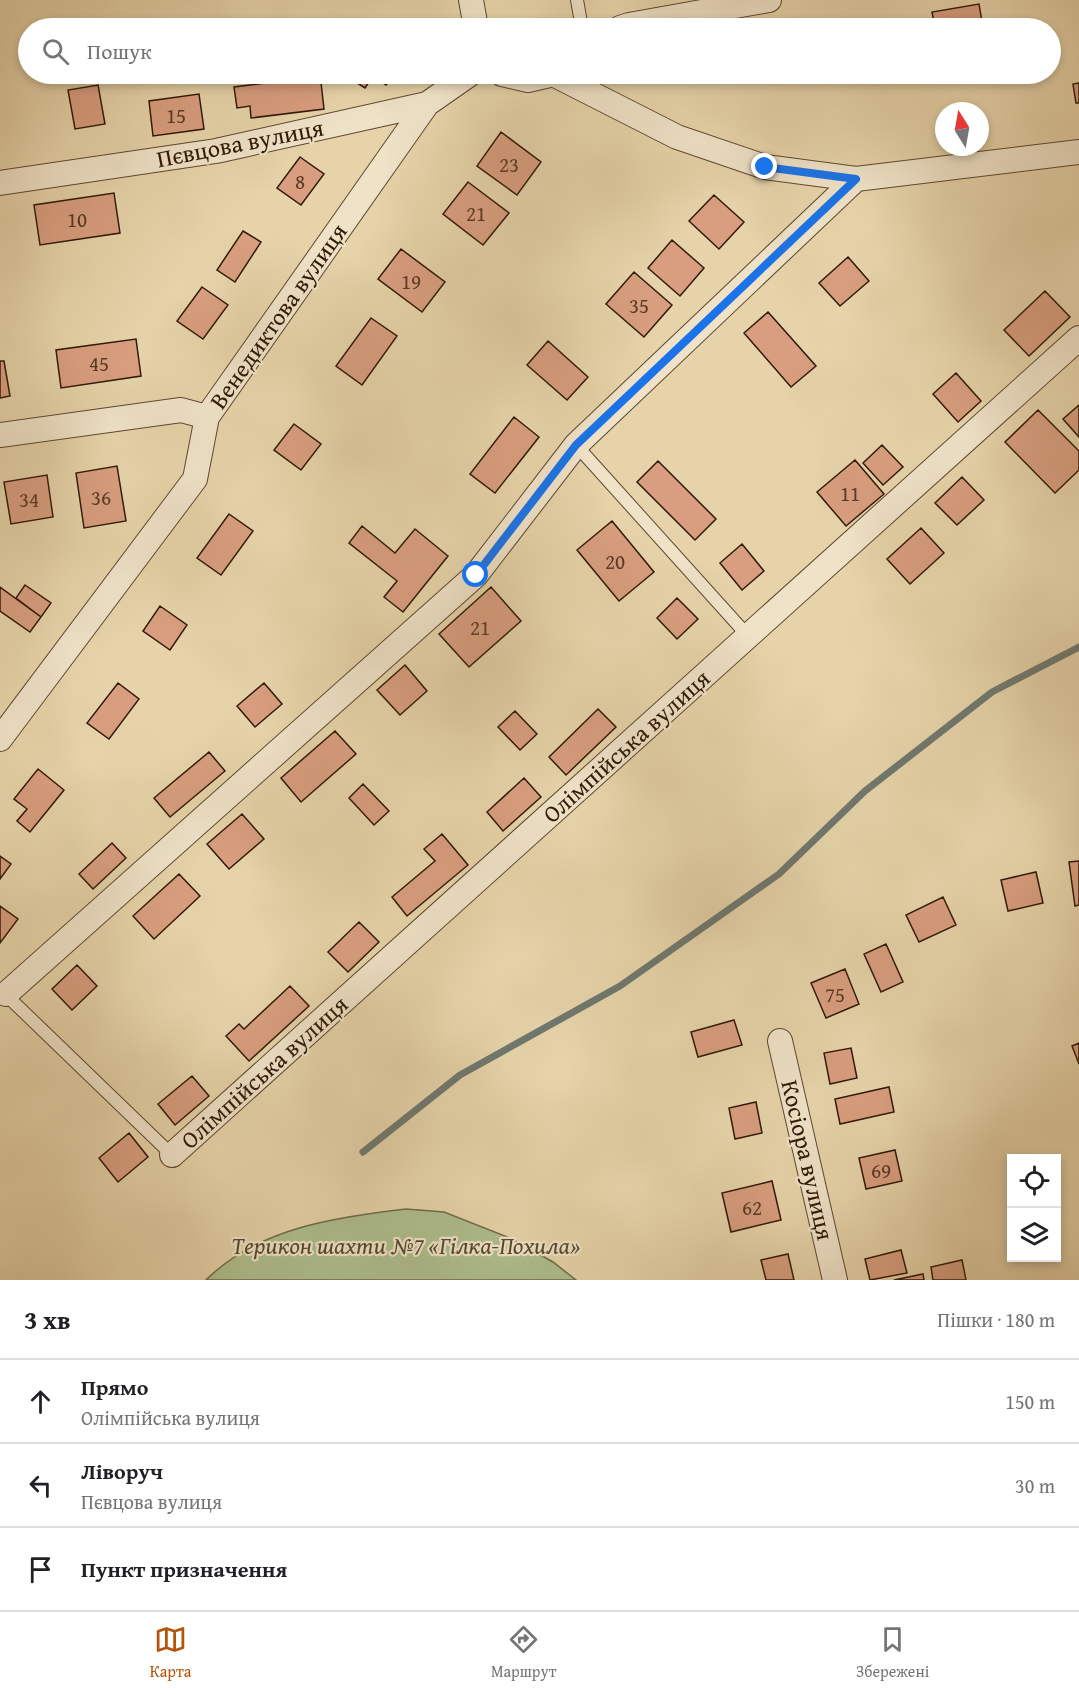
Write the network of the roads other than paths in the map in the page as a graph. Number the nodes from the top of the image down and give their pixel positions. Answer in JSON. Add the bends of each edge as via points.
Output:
{"nodes":[{"id":1,"x":471,"y":0,"type":"edge"},
{"id":2,"x":577,"y":0,"type":"edge"},
{"id":3,"x":769,"y":0,"type":"edge"},
{"id":4,"x":474,"y":18,"type":"edge"},
{"id":5,"x":580,"y":18,"type":"edge"},
{"id":6,"x":668,"y":18,"type":"edge"},
{"id":7,"x":456,"y":84,"type":"edge"},
{"id":8,"x":573,"y":84,"type":"edge"},
{"id":9,"x":427,"y":104,"type":"junction"},
{"id":10,"x":1079,"y":152,"type":"edge"},
{"id":11,"x":856,"y":179,"type":"junction"},
{"id":12,"x":0,"y":183,"type":"edge"},
{"id":13,"x":1079,"y":338,"type":"edge"},
{"id":14,"x":207,"y":417,"type":"junction"},
{"id":15,"x":0,"y":435,"type":"edge"},
{"id":16,"x":576,"y":445,"type":"junction"},
{"id":17,"x":748,"y":636,"type":"junction"},
{"id":18,"x":0,"y":739,"type":"edge"},
{"id":19,"x":3,"y":991,"type":"edge"},
{"id":20,"x":780,"y":1041,"type":"dead end"},
{"id":21,"x":172,"y":1155,"type":"joint"},
{"id":22,"x":835,"y":1280,"type":"edge"}],
"edges":[{"from":1,"to":4,"type":"street"},
{"from":2,"to":5,"type":"lane"},
{"from":3,"to":6,"type":"street"},
{"from":7,"to":9,"type":"street","name":"Пєвцова вулиця"},
{"from":8,"to":11,"type":"street","via":[[677,137],[732,156],[765,167]]},
{"from":9,"to":12,"type":"street","name":"Пєвцова вулиця","via":[[216,151]]},
{"from":9,"to":14,"type":"street","name":"Венедиктова вулиця"},
{"from":10,"to":11,"type":"street"},
{"from":11,"to":16,"type":"street"},
{"from":13,"to":17,"type":"street","name":"Олімпійська вулиця"},
{"from":14,"to":15,"type":"street","via":[[181,410]]},
{"from":14,"to":18,"type":"street","name":"Венедиктова вулиця","via":[[195,479]]},
{"from":16,"to":17,"type":"lane"},
{"from":16,"to":19,"type":"street","via":[[476,575]]},
{"from":17,"to":21,"type":"street","name":"Олімпійська вулиця"},
{"from":19,"to":21,"type":"lane"},
{"from":20,"to":22,"type":"street","name":"Косіора вулиця"}]}
